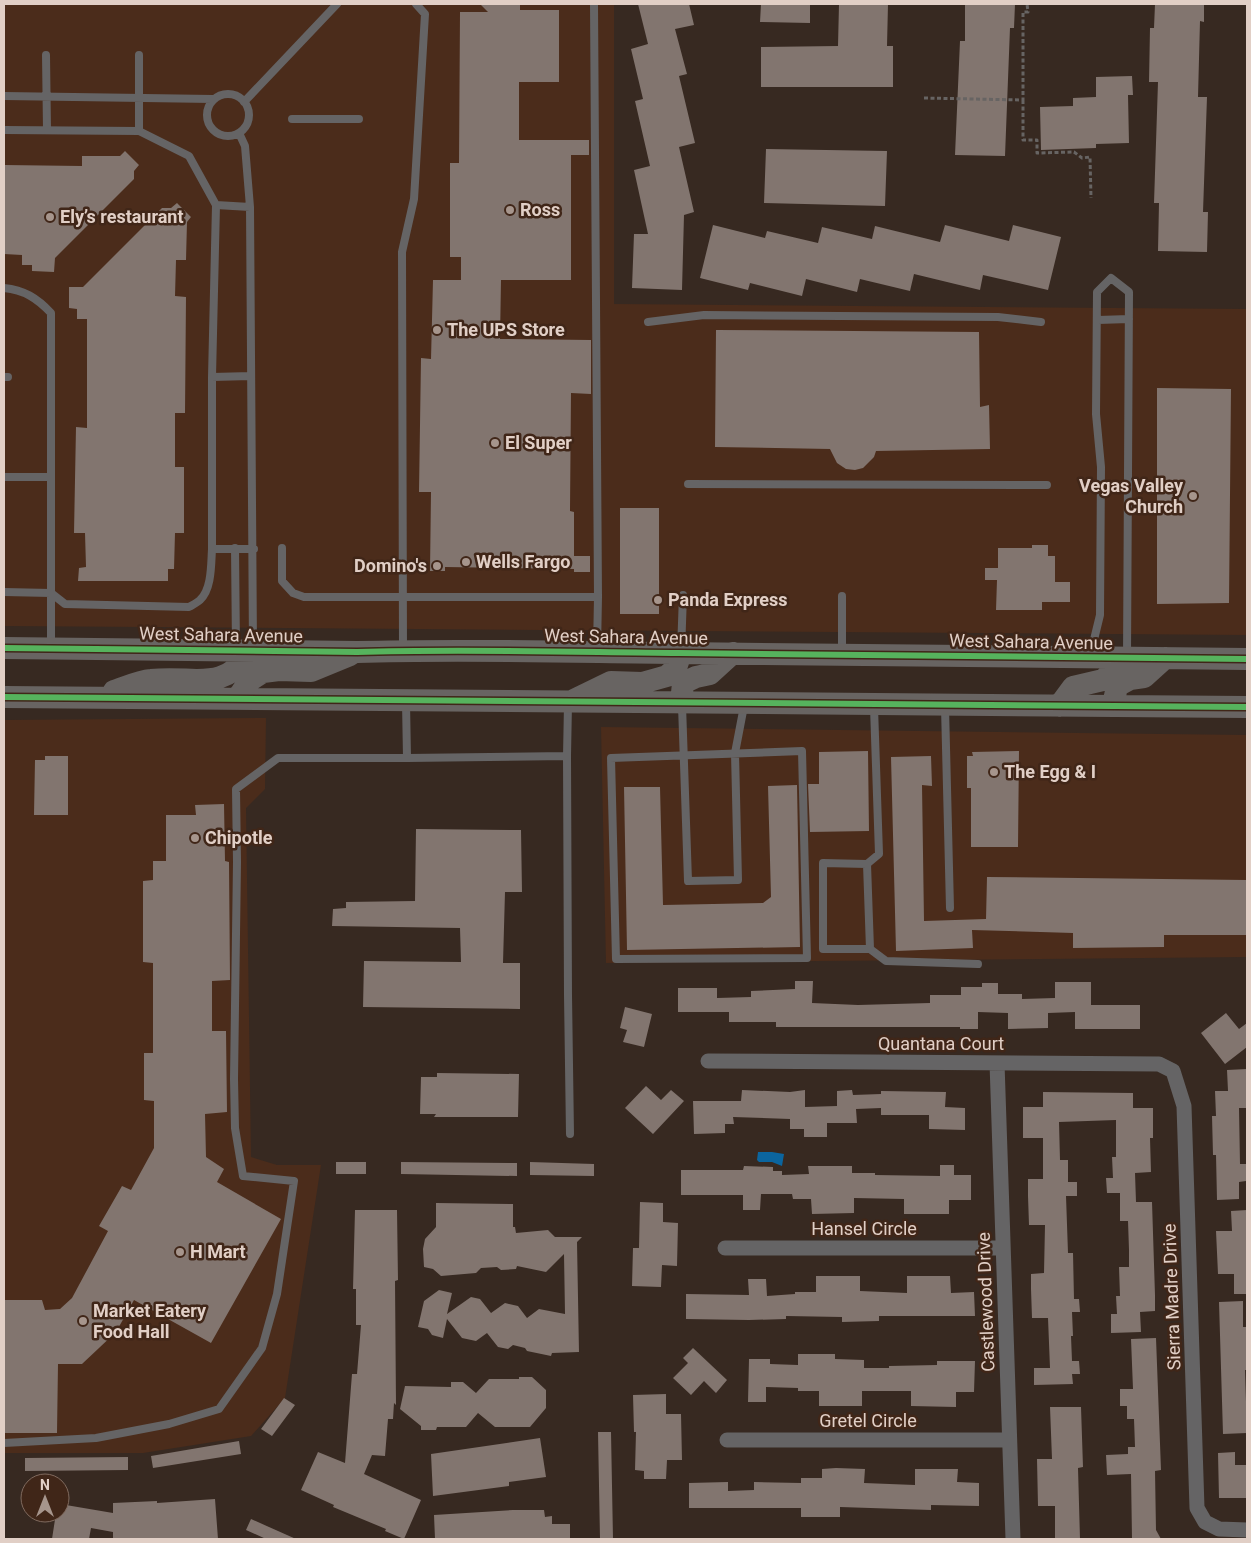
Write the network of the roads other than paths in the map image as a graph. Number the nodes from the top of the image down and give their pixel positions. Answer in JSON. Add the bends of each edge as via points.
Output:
{"nodes":[{"id":1,"x":337,"y":4,"type":"edge"},
{"id":2,"x":416,"y":4,"type":"edge"},
{"id":3,"x":594,"y":4,"type":"edge"},
{"id":4,"x":46,"y":55,"type":"dead end"},
{"id":5,"x":139,"y":55,"type":"dead end"},
{"id":6,"x":4,"y":96,"type":"edge"},
{"id":7,"x":46,"y":96,"type":"junction"},
{"id":8,"x":139,"y":98,"type":"junction"},
{"id":9,"x":213,"y":99,"type":"junction"},
{"id":10,"x":244,"y":102,"type":"junction"},
{"id":11,"x":292,"y":119,"type":"dead end"},
{"id":12,"x":359,"y":119,"type":"dead end"},
{"id":13,"x":4,"y":130,"type":"edge"},
{"id":14,"x":47,"y":130,"type":"junction"},
{"id":15,"x":139,"y":131,"type":"junction"},
{"id":16,"x":240,"y":133,"type":"junction"},
{"id":17,"x":216,"y":205,"type":"junction"},
{"id":18,"x":250,"y":207,"type":"junction"},
{"id":19,"x":4,"y":288,"type":"edge"},
{"id":20,"x":1129,"y":319,"type":"junction"},
{"id":21,"x":1098,"y":320,"type":"junction"},
{"id":22,"x":648,"y":322,"type":"dead end"},
{"id":23,"x":1041,"y":322,"type":"dead end"},
{"id":24,"x":252,"y":376,"type":"junction"},
{"id":25,"x":212,"y":377,"type":"junction"},
{"id":26,"x":4,"y":477,"type":"edge"},
{"id":27,"x":51,"y":477,"type":"junction"},
{"id":28,"x":688,"y":484,"type":"dead end"},
{"id":29,"x":1047,"y":486,"type":"dead end"},
{"id":30,"x":235,"y":548,"type":"junction"},
{"id":31,"x":282,"y":548,"type":"dead end"},
{"id":32,"x":212,"y":549,"type":"junction"},
{"id":33,"x":254,"y":549,"type":"junction"},
{"id":34,"x":4,"y":592,"type":"edge"},
{"id":35,"x":51,"y":593,"type":"junction"},
{"id":36,"x":682,"y":595,"type":"dead end"},
{"id":37,"x":842,"y":596,"type":"dead end"},
{"id":38,"x":402,"y":597,"type":"junction"},
{"id":39,"x":598,"y":597,"type":"junction"},
{"id":40,"x":4,"y":648,"type":"edge"},
{"id":41,"x":51,"y":649,"type":"junction"},
{"id":42,"x":244,"y":650,"type":"junction"},
{"id":43,"x":403,"y":651,"type":"junction"},
{"id":44,"x":358,"y":652,"type":"junction"},
{"id":45,"x":597,"y":652,"type":"junction"},
{"id":46,"x":681,"y":653,"type":"junction"},
{"id":47,"x":732,"y":653,"type":"junction"},
{"id":48,"x":842,"y":655,"type":"junction"},
{"id":49,"x":1089,"y":658,"type":"junction"},
{"id":50,"x":1165,"y":658,"type":"junction"},
{"id":51,"x":1127,"y":659,"type":"junction"},
{"id":52,"x":1247,"y":659,"type":"edge"},
{"id":53,"x":4,"y":697,"type":"edge"},
{"id":54,"x":94,"y":697,"type":"junction"},
{"id":55,"x":237,"y":699,"type":"junction"},
{"id":56,"x":406,"y":700,"type":"junction"},
{"id":57,"x":568,"y":702,"type":"junction"},
{"id":58,"x":682,"y":703,"type":"junction"},
{"id":59,"x":745,"y":704,"type":"junction"},
{"id":60,"x":874,"y":705,"type":"junction"},
{"id":61,"x":945,"y":705,"type":"junction"},
{"id":62,"x":1059,"y":706,"type":"junction"},
{"id":63,"x":1113,"y":706,"type":"junction"},
{"id":64,"x":1247,"y":707,"type":"edge"},
{"id":65,"x":735,"y":753,"type":"junction"},
{"id":66,"x":683,"y":755,"type":"junction"},
{"id":67,"x":567,"y":756,"type":"junction"},
{"id":68,"x":407,"y":758,"type":"junction"},
{"id":69,"x":867,"y":864,"type":"junction"},
{"id":70,"x":950,"y":908,"type":"dead end"},
{"id":71,"x":870,"y":949,"type":"junction"},
{"id":72,"x":978,"y":964,"type":"dead end"},
{"id":73,"x":708,"y":1061,"type":"dead end"},
{"id":74,"x":997,"y":1063,"type":"junction"},
{"id":75,"x":1173,"y":1071,"type":"joint"},
{"id":76,"x":570,"y":1134,"type":"dead end"},
{"id":77,"x":725,"y":1248,"type":"dead end"},
{"id":78,"x":1003,"y":1248,"type":"junction"},
{"id":79,"x":727,"y":1440,"type":"dead end"},
{"id":80,"x":1009,"y":1440,"type":"junction"},
{"id":81,"x":4,"y":1442,"type":"edge"},
{"id":82,"x":1247,"y":1530,"type":"edge"},
{"id":83,"x":1013,"y":1539,"type":"edge"}],
"edges":[{"from":1,"to":10,"type":"lane"},
{"from":2,"to":38,"type":"lane","via":[[425,14],[414,199],[402,252]]},
{"from":3,"to":39,"type":"lane"},
{"from":4,"to":7,"type":"lane"},
{"from":5,"to":8,"type":"lane"},
{"from":6,"to":7,"type":"lane"},
{"from":7,"to":8,"type":"lane"},
{"from":7,"to":14,"type":"lane"},
{"from":8,"to":9,"type":"lane"},
{"from":8,"to":15,"type":"lane"},
{"from":9,"to":10,"type":"lane","via":[[233,94]]},
{"from":9,"to":16,"type":"lane","via":[[207,111],[209,125],[219,134],[233,136]]},
{"from":10,"to":16,"type":"lane","via":[[249,115]]},
{"from":11,"to":12,"type":"lane"},
{"from":13,"to":14,"type":"lane"},
{"from":14,"to":15,"type":"lane"},
{"from":15,"to":17,"type":"lane","via":[[189,156]]},
{"from":16,"to":18,"type":"lane","via":[[245,146]]},
{"from":17,"to":18,"type":"lane"},
{"from":17,"to":25,"type":"lane"},
{"from":18,"to":24,"type":"lane"},
{"from":19,"to":27,"type":"lane","via":[[23,292],[40,301],[51,313]]},
{"from":20,"to":21,"type":"lane"},
{"from":20,"to":21,"type":"lane","via":[[1128,292],[1111,278],[1097,292]]},
{"from":20,"to":51,"type":"lane"},
{"from":21,"to":49,"type":"lane","via":[[1096,414],[1101,467],[1100,615]]},
{"from":22,"to":23,"type":"lane","via":[[704,315],[998,317]]},
{"from":24,"to":25,"type":"lane"},
{"from":24,"to":33,"type":"lane"},
{"from":25,"to":32,"type":"lane"},
{"from":26,"to":27,"type":"lane"},
{"from":27,"to":35,"type":"lane"},
{"from":28,"to":29,"type":"lane"},
{"from":30,"to":32,"type":"lane"},
{"from":30,"to":33,"type":"lane"},
{"from":30,"to":42,"type":"lane"},
{"from":31,"to":38,"type":"lane","via":[[282,581],[293,593],[304,597]]},
{"from":32,"to":35,"type":"lane","via":[[206,589],[200,600],[189,606],[65,604]]},
{"from":33,"to":42,"type":"lane"},
{"from":34,"to":35,"type":"lane"},
{"from":35,"to":41,"type":"lane"},
{"from":36,"to":46,"type":"lane"},
{"from":37,"to":48,"type":"lane"},
{"from":38,"to":39,"type":"lane"},
{"from":38,"to":43,"type":"lane"},
{"from":39,"to":45,"type":"lane"},
{"from":40,"to":41,"type":"main road","name":"West Sahara Avenue"},
{"from":41,"to":42,"type":"main road","name":"West Sahara Avenue"},
{"from":42,"to":44,"type":"main road","name":"West Sahara Avenue"},
{"from":42,"to":54,"type":"main road","via":[[242,665],[212,680],[150,680]]},
{"from":43,"to":44,"type":"main road","name":"West Sahara Avenue"},
{"from":43,"to":45,"type":"main road","name":"West Sahara Avenue"},
{"from":44,"to":55,"type":"main road","via":[[311,671],[263,672],[249,681]]},
{"from":45,"to":46,"type":"main road","name":"West Sahara Avenue"},
{"from":46,"to":47,"type":"main road","name":"West Sahara Avenue"},
{"from":46,"to":57,"type":"main road","via":[[676,668],[667,676],[642,683],[611,682]]},
{"from":47,"to":48,"type":"main road","name":"West Sahara Avenue"},
{"from":47,"to":58,"type":"main road","via":[[710,674],[683,683]]},
{"from":48,"to":49,"type":"main road","name":"West Sahara Avenue"},
{"from":49,"to":51,"type":"main road","name":"West Sahara Avenue"},
{"from":50,"to":51,"type":"main road","name":"West Sahara Avenue"},
{"from":50,"to":52,"type":"main road","name":"West Sahara Avenue"},
{"from":50,"to":63,"type":"main road","via":[[1144,677],[1130,679],[1117,686]]},
{"from":51,"to":62,"type":"main road","via":[[1102,680],[1073,687]]},
{"from":53,"to":54,"type":"main road"},
{"from":54,"to":55,"type":"main road"},
{"from":55,"to":56,"type":"main road"},
{"from":56,"to":57,"type":"main road"},
{"from":56,"to":68,"type":"lane"},
{"from":57,"to":58,"type":"main road"},
{"from":57,"to":67,"type":"lane"},
{"from":58,"to":59,"type":"main road"},
{"from":58,"to":66,"type":"lane"},
{"from":59,"to":60,"type":"main road"},
{"from":59,"to":65,"type":"lane"},
{"from":60,"to":61,"type":"main road"},
{"from":60,"to":69,"type":"lane","via":[[879,854]]},
{"from":61,"to":62,"type":"main road"},
{"from":61,"to":70,"type":"lane"},
{"from":62,"to":63,"type":"main road"},
{"from":63,"to":64,"type":"main road"},
{"from":65,"to":66,"type":"lane"},
{"from":65,"to":66,"type":"lane","via":[[738,880],[688,881]]},
{"from":65,"to":66,"type":"lane","via":[[802,751],[807,958],[616,959],[611,758]]},
{"from":67,"to":68,"type":"lane"},
{"from":67,"to":76,"type":"lane"},
{"from":68,"to":81,"type":"lane","via":[[278,758],[236,788],[235,1128],[243,1176],[294,1181],[277,1294],[262,1348],[219,1409],[169,1424],[96,1438]]},
{"from":69,"to":71,"type":"lane"},
{"from":69,"to":71,"type":"lane","via":[[823,863],[823,950]]},
{"from":71,"to":72,"type":"lane","via":[[886,961]]},
{"from":73,"to":74,"type":"street","name":"Quantana Court"},
{"from":74,"to":75,"type":"street","name":"Quantana Court","via":[[1159,1064]]},
{"from":74,"to":78,"type":"street","name":"Castlewood Drive"},
{"from":75,"to":82,"type":"street","name":"Sierra Madre Drive","via":[[1184,1106],[1197,1508],[1205,1522],[1219,1529]]},
{"from":77,"to":78,"type":"street","name":"Hansel Circle"},
{"from":78,"to":80,"type":"street","name":"Castlewood Drive"},
{"from":79,"to":80,"type":"street","name":"Gretel Circle"},
{"from":80,"to":83,"type":"street","name":"Castlewood Drive"}]}
